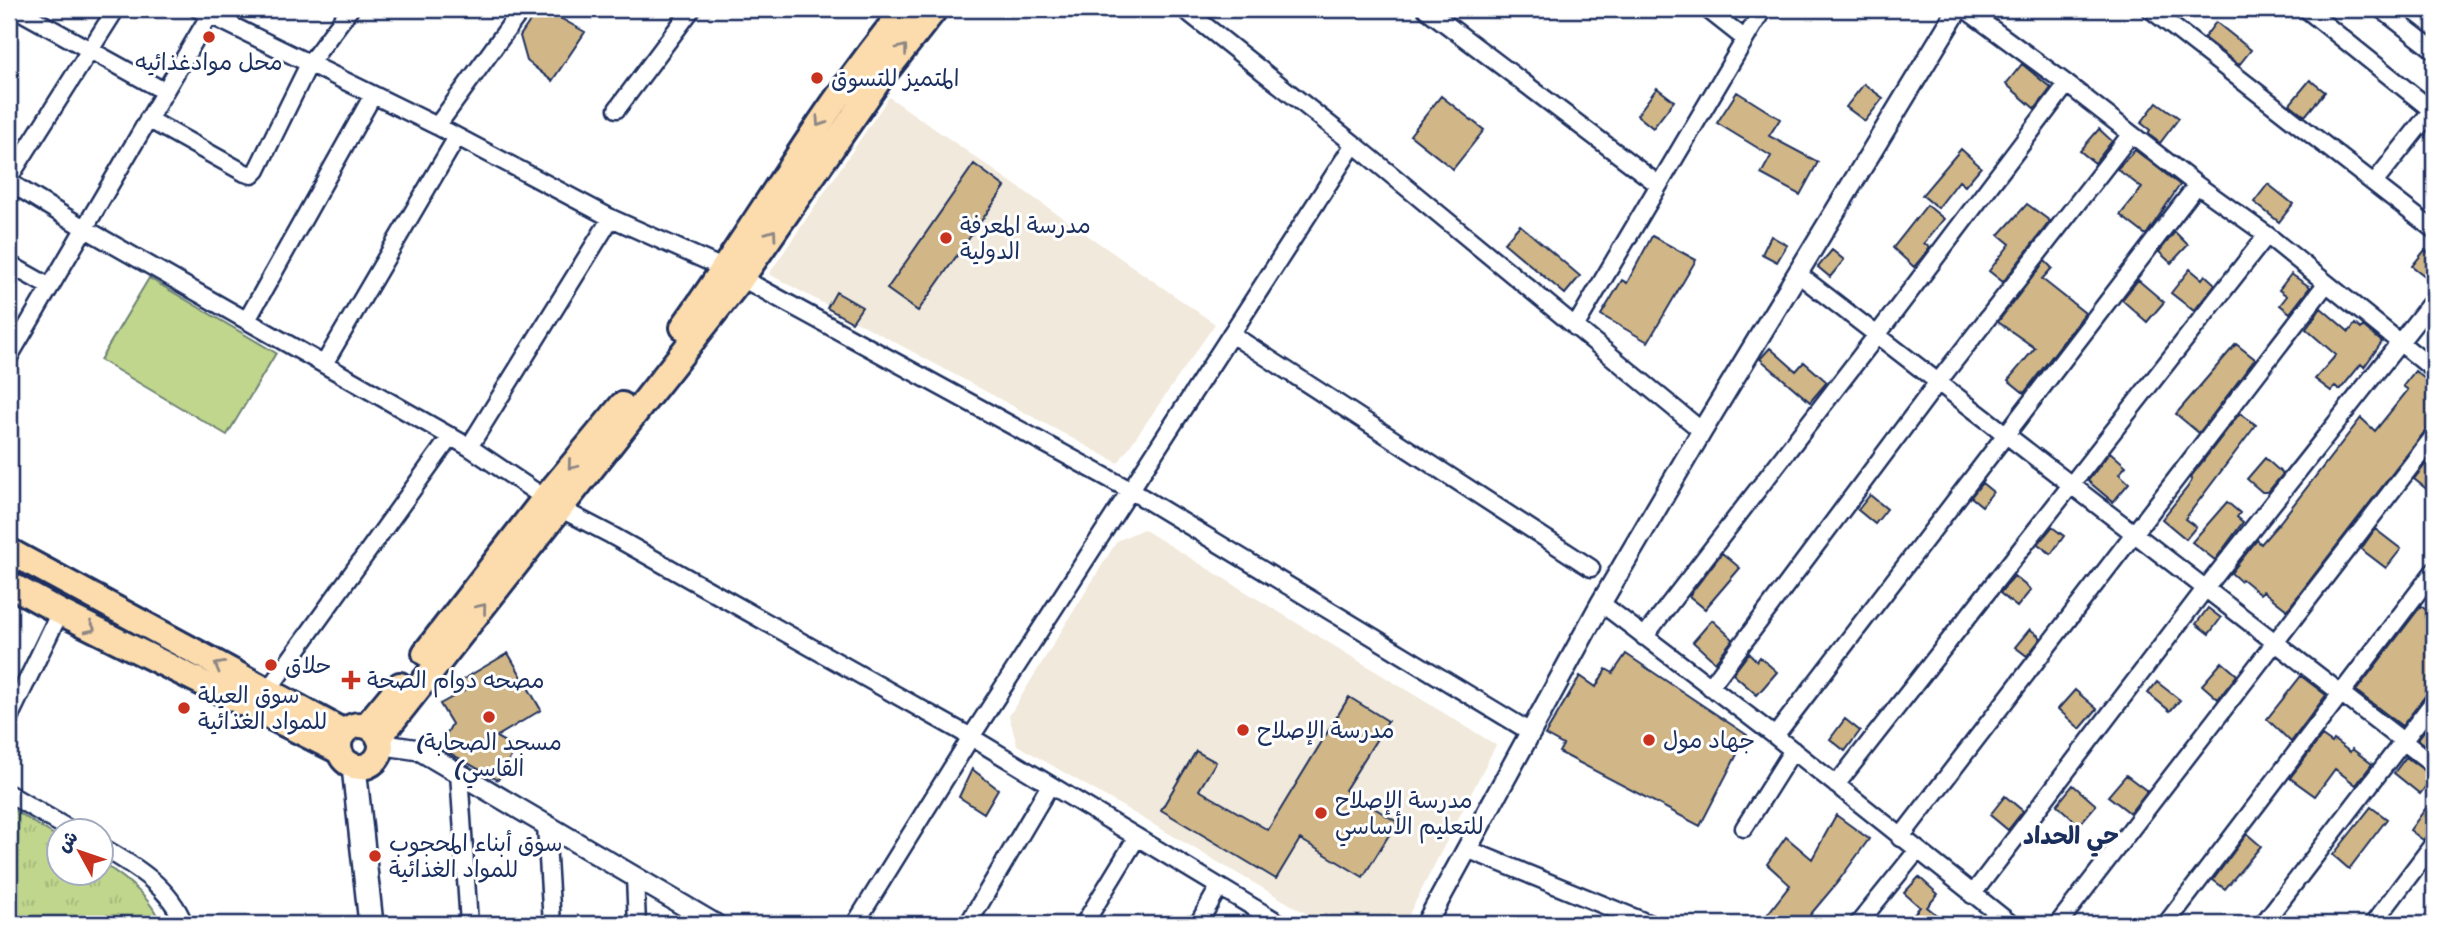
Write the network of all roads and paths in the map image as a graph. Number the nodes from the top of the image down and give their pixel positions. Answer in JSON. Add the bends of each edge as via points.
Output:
{"nodes":[{"id":1,"x":16,"y":9,"type":"edge"},
{"id":2,"x":116,"y":9,"type":"edge"},
{"id":3,"x":350,"y":9,"type":"edge"},
{"id":4,"x":522,"y":9,"type":"edge"},
{"id":5,"x":692,"y":9,"type":"edge"},
{"id":6,"x":905,"y":9,"type":"edge"},
{"id":7,"x":935,"y":9,"type":"edge"},
{"id":8,"x":1184,"y":9,"type":"edge"},
{"id":9,"x":1426,"y":9,"type":"edge"},
{"id":10,"x":1707,"y":9,"type":"edge"},
{"id":11,"x":1763,"y":9,"type":"edge"},
{"id":12,"x":1958,"y":9,"type":"edge"},
{"id":13,"x":1965,"y":9,"type":"edge"},
{"id":14,"x":2150,"y":9,"type":"edge"},
{"id":15,"x":2381,"y":9,"type":"edge"},
{"id":16,"x":2313,"y":11,"type":"edge"},
{"id":17,"x":203,"y":12,"type":"edge"},
{"id":18,"x":1745,"y":38,"type":"junction"},
{"id":19,"x":2434,"y":50,"type":"edge"},
{"id":20,"x":92,"y":51,"type":"junction"},
{"id":21,"x":309,"y":64,"type":"junction"},
{"id":22,"x":2067,"y":84,"type":"junction"},
{"id":23,"x":164,"y":91,"type":"junction"},
{"id":24,"x":373,"y":95,"type":"junction"},
{"id":25,"x":617,"y":109,"type":"dead end"},
{"id":26,"x":2433,"y":111,"type":"edge"},
{"id":27,"x":148,"y":119,"type":"junction"},
{"id":28,"x":437,"y":126,"type":"junction"},
{"id":29,"x":2131,"y":134,"type":"junction"},
{"id":30,"x":457,"y":137,"type":"junction"},
{"id":31,"x":1354,"y":144,"type":"junction"},
{"id":32,"x":9,"y":180,"type":"edge"},
{"id":33,"x":2374,"y":183,"type":"junction"},
{"id":34,"x":1659,"y":185,"type":"junction"},
{"id":35,"x":2197,"y":185,"type":"junction"},
{"id":36,"x":611,"y":218,"type":"junction"},
{"id":37,"x":84,"y":228,"type":"junction"},
{"id":38,"x":2434,"y":230,"type":"edge"},
{"id":39,"x":2267,"y":235,"type":"junction"},
{"id":40,"x":9,"y":264,"type":"edge"},
{"id":41,"x":733,"y":274,"type":"junction"},
{"id":42,"x":1798,"y":274,"type":"junction"},
{"id":43,"x":2326,"y":284,"type":"junction"},
{"id":44,"x":50,"y":287,"type":"junction"},
{"id":45,"x":2434,"y":299,"type":"edge"},
{"id":46,"x":247,"y":320,"type":"junction"},
{"id":47,"x":1575,"y":327,"type":"junction"},
{"id":48,"x":1231,"y":334,"type":"junction"},
{"id":49,"x":1877,"y":335,"type":"junction"},
{"id":50,"x":2399,"y":343,"type":"junction"},
{"id":51,"x":9,"y":357,"type":"edge"},
{"id":52,"x":324,"y":364,"type":"junction"},
{"id":53,"x":2434,"y":370,"type":"edge"},
{"id":54,"x":1938,"y":382,"type":"junction"},
{"id":55,"x":1702,"y":431,"type":"junction"},
{"id":56,"x":2007,"y":435,"type":"junction"},
{"id":57,"x":451,"y":436,"type":"junction"},
{"id":58,"x":2434,"y":436,"type":"edge"},
{"id":59,"x":469,"y":447,"type":"junction"},
{"id":60,"x":2070,"y":484,"type":"junction"},
{"id":61,"x":1130,"y":490,"type":"junction"},
{"id":62,"x":553,"y":504,"type":"junction"},
{"id":63,"x":2135,"y":535,"type":"junction"},
{"id":64,"x":9,"y":551,"type":"edge"},
{"id":65,"x":1591,"y":568,"type":"dead end"},
{"id":66,"x":2434,"y":571,"type":"edge"},
{"id":67,"x":9,"y":584,"type":"edge"},
{"id":68,"x":2205,"y":589,"type":"junction"},
{"id":69,"x":1601,"y":603,"type":"junction"},
{"id":70,"x":60,"y":612,"type":"junction"},
{"id":71,"x":1644,"y":637,"type":"junction"},
{"id":72,"x":2274,"y":642,"type":"junction"},
{"id":73,"x":1710,"y":687,"type":"junction"},
{"id":74,"x":268,"y":690,"type":"junction"},
{"id":75,"x":2341,"y":693,"type":"junction"},
{"id":76,"x":2434,"y":701,"type":"edge"},
{"id":77,"x":9,"y":718,"type":"edge"},
{"id":78,"x":1532,"y":733,"type":"junction"},
{"id":79,"x":1774,"y":736,"type":"junction"},
{"id":80,"x":971,"y":737,"type":"junction"},
{"id":81,"x":2403,"y":741,"type":"junction"},
{"id":82,"x":361,"y":744,"type":"junction"},
{"id":83,"x":1793,"y":750,"type":"junction"},
{"id":84,"x":2434,"y":765,"type":"edge"},
{"id":85,"x":459,"y":773,"type":"junction"},
{"id":86,"x":1050,"y":785,"type":"junction"},
{"id":87,"x":1836,"y":785,"type":"junction"},
{"id":88,"x":9,"y":794,"type":"edge"},
{"id":89,"x":51,"y":818,"type":"edge"},
{"id":90,"x":546,"y":825,"type":"junction"},
{"id":91,"x":1744,"y":828,"type":"dead end"},
{"id":92,"x":1137,"y":837,"type":"junction"},
{"id":93,"x":1900,"y":838,"type":"junction"},
{"id":94,"x":2434,"y":843,"type":"edge"},
{"id":95,"x":1467,"y":849,"type":"junction"},
{"id":96,"x":1917,"y":851,"type":"junction"},
{"id":97,"x":116,"y":856,"type":"edge"},
{"id":98,"x":635,"y":877,"type":"junction"},
{"id":99,"x":1219,"y":887,"type":"junction"},
{"id":100,"x":1972,"y":895,"type":"junction"},
{"id":101,"x":184,"y":924,"type":"edge"},
{"id":102,"x":371,"y":924,"type":"edge"},
{"id":103,"x":469,"y":924,"type":"edge"},
{"id":104,"x":552,"y":924,"type":"edge"},
{"id":105,"x":637,"y":924,"type":"edge"},
{"id":106,"x":716,"y":924,"type":"edge"},
{"id":107,"x":855,"y":924,"type":"edge"},
{"id":108,"x":968,"y":924,"type":"edge"},
{"id":109,"x":1083,"y":924,"type":"edge"},
{"id":110,"x":1198,"y":924,"type":"edge"},
{"id":111,"x":1281,"y":924,"type":"edge"},
{"id":112,"x":1426,"y":924,"type":"edge"},
{"id":113,"x":1650,"y":924,"type":"edge"},
{"id":114,"x":1858,"y":924,"type":"edge"},
{"id":115,"x":2011,"y":924,"type":"edge"},
{"id":116,"x":2058,"y":924,"type":"edge"},
{"id":117,"x":2166,"y":924,"type":"edge"},
{"id":118,"x":2263,"y":924,"type":"edge"},
{"id":119,"x":2374,"y":924,"type":"edge"}],
"edges":[{"from":1,"to":20,"type":"street"},
{"from":2,"to":20,"type":"street"},
{"from":3,"to":21,"type":"street"},
{"from":4,"to":28,"type":"street"},
{"from":5,"to":25,"type":"street"},
{"from":6,"to":41,"type":"main road","one_way":true,"via":[[816,128]]},
{"from":41,"to":7,"type":"main road","one_way":true},
{"from":8,"to":31,"type":"street"},
{"from":9,"to":34,"type":"street"},
{"from":10,"to":18,"type":"street"},
{"from":11,"to":18,"type":"street"},
{"from":12,"to":42,"type":"street"},
{"from":13,"to":22,"type":"street"},
{"from":14,"to":33,"type":"street"},
{"from":15,"to":19,"type":"street"},
{"from":16,"to":26,"type":"street"},
{"from":17,"to":21,"type":"street"},
{"from":17,"to":23,"type":"street"},
{"from":18,"to":34,"type":"street"},
{"from":20,"to":23,"type":"street"},
{"from":20,"to":32,"type":"street"},
{"from":21,"to":24,"type":"street"},
{"from":21,"to":27,"type":"street","via":[[252,175]]},
{"from":22,"to":29,"type":"street"},
{"from":22,"to":49,"type":"street"},
{"from":23,"to":27,"type":"street"},
{"from":24,"to":28,"type":"street"},
{"from":24,"to":46,"type":"street"},
{"from":26,"to":33,"type":"street"},
{"from":27,"to":37,"type":"street"},
{"from":28,"to":30,"type":"street"},
{"from":29,"to":35,"type":"street"},
{"from":29,"to":54,"type":"street"},
{"from":30,"to":36,"type":"street"},
{"from":30,"to":52,"type":"street"},
{"from":31,"to":47,"type":"street"},
{"from":31,"to":48,"type":"street"},
{"from":32,"to":37,"type":"street"},
{"from":33,"to":38,"type":"street"},
{"from":34,"to":47,"type":"street"},
{"from":35,"to":39,"type":"street"},
{"from":35,"to":56,"type":"street"},
{"from":36,"to":41,"type":"street"},
{"from":36,"to":59,"type":"street"},
{"from":37,"to":44,"type":"street"},
{"from":37,"to":46,"type":"street"},
{"from":39,"to":43,"type":"street"},
{"from":39,"to":60,"type":"street"},
{"from":40,"to":44,"type":"street"},
{"from":41,"to":61,"type":"street"},
{"from":41,"to":62,"type":"main road"},
{"from":42,"to":49,"type":"street"},
{"from":42,"to":55,"type":"street"},
{"from":43,"to":50,"type":"street"},
{"from":43,"to":63,"type":"street"},
{"from":44,"to":51,"type":"street"},
{"from":45,"to":50,"type":"street"},
{"from":46,"to":52,"type":"street"},
{"from":47,"to":55,"type":"street"},
{"from":48,"to":61,"type":"street"},
{"from":48,"to":65,"type":"street"},
{"from":49,"to":54,"type":"street"},
{"from":49,"to":71,"type":"street"},
{"from":50,"to":53,"type":"street"},
{"from":50,"to":68,"type":"street"},
{"from":52,"to":57,"type":"street"},
{"from":54,"to":56,"type":"street"},
{"from":54,"to":73,"type":"street"},
{"from":55,"to":69,"type":"street"},
{"from":56,"to":60,"type":"street"},
{"from":56,"to":79,"type":"street"},
{"from":57,"to":59,"type":"street"},
{"from":57,"to":74,"type":"street"},
{"from":58,"to":72,"type":"street"},
{"from":59,"to":62,"type":"street"},
{"from":60,"to":63,"type":"street"},
{"from":60,"to":87,"type":"street"},
{"from":61,"to":78,"type":"street"},
{"from":61,"to":80,"type":"street"},
{"from":62,"to":80,"type":"street"},
{"from":62,"to":82,"type":"main road"},
{"from":63,"to":68,"type":"street"},
{"from":63,"to":93,"type":"street"},
{"from":74,"to":64,"type":"main road","one_way":true},
{"from":66,"to":75,"type":"street"},
{"from":67,"to":70,"type":"main road"},
{"from":68,"to":72,"type":"street"},
{"from":68,"to":100,"type":"street"},
{"from":69,"to":71,"type":"street"},
{"from":69,"to":78,"type":"street"},
{"from":70,"to":77,"type":"street"},
{"from":70,"to":82,"type":"main road","one_way":true},
{"from":71,"to":73,"type":"street"},
{"from":72,"to":75,"type":"street"},
{"from":72,"to":116,"type":"street"},
{"from":73,"to":79,"type":"street"},
{"from":74,"to":82,"type":"main road"},
{"from":75,"to":81,"type":"street"},
{"from":75,"to":117,"type":"street"},
{"from":76,"to":81,"type":"street"},
{"from":78,"to":95,"type":"street"},
{"from":79,"to":83,"type":"street"},
{"from":80,"to":86,"type":"street"},
{"from":80,"to":107,"type":"street"},
{"from":81,"to":84,"type":"street"},
{"from":81,"to":118,"type":"street"},
{"from":82,"to":85,"type":"street","via":[[419,750]]},
{"from":82,"to":102,"type":"main road"},
{"from":83,"to":87,"type":"street"},
{"from":83,"to":91,"type":"street"},
{"from":85,"to":90,"type":"street"},
{"from":85,"to":103,"type":"street"},
{"from":86,"to":92,"type":"street"},
{"from":86,"to":108,"type":"street"},
{"from":87,"to":93,"type":"street"},
{"from":88,"to":89,"type":"street"},
{"from":90,"to":98,"type":"street"},
{"from":90,"to":104,"type":"street"},
{"from":92,"to":99,"type":"street"},
{"from":92,"to":109,"type":"street"},
{"from":93,"to":96,"type":"street"},
{"from":94,"to":119,"type":"street"},
{"from":95,"to":112,"type":"street"},
{"from":95,"to":113,"type":"street"},
{"from":96,"to":100,"type":"street"},
{"from":96,"to":114,"type":"street"},
{"from":97,"to":101,"type":"street","via":[[151,879],[171,900]]},
{"from":98,"to":105,"type":"street"},
{"from":98,"to":106,"type":"street"},
{"from":99,"to":110,"type":"street"},
{"from":99,"to":111,"type":"street"},
{"from":100,"to":115,"type":"street"}]}
